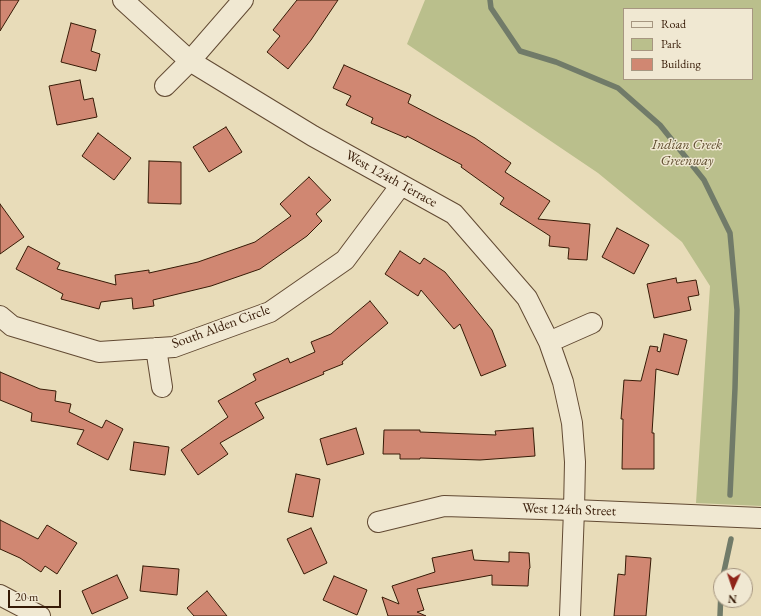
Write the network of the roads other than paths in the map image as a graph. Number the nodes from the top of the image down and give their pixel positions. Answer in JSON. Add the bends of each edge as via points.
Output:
{"nodes":[{"id":1,"x":123,"y":0,"type":"edge"},
{"id":2,"x":243,"y":0,"type":"edge"},
{"id":3,"x":190,"y":61,"type":"junction"},
{"id":4,"x":165,"y":86,"type":"dead end"},
{"id":5,"x":401,"y":185,"type":"junction"},
{"id":6,"x":0,"y":316,"type":"edge"},
{"id":7,"x":592,"y":323,"type":"dead end"},
{"id":8,"x":549,"y":342,"type":"junction"},
{"id":9,"x":156,"y":348,"type":"junction"},
{"id":10,"x":162,"y":387,"type":"dead end"},
{"id":11,"x":574,"y":510,"type":"junction"},
{"id":12,"x":761,"y":518,"type":"edge"},
{"id":13,"x":378,"y":522,"type":"dead end"},
{"id":14,"x":0,"y":595,"type":"edge"},
{"id":15,"x":40,"y":616,"type":"edge"},
{"id":16,"x":570,"y":616,"type":"edge"}],
"edges":[{"from":1,"to":3,"type":"street","name":"West 124th Terrace"},
{"from":2,"to":3,"type":"street"},
{"from":3,"to":4,"type":"street"},
{"from":3,"to":5,"type":"street","name":"West 124th Terrace","via":[[313,136]]},
{"from":5,"to":8,"type":"street","name":"West 124th Terrace","via":[[454,214],[527,298]]},
{"from":5,"to":9,"type":"street","name":"South Alden Circle","via":[[346,260],[270,312],[174,347]]},
{"from":6,"to":9,"type":"street","name":"South Alden Circle","via":[[12,326],[99,352]]},
{"from":7,"to":8,"type":"street"},
{"from":8,"to":11,"type":"street","name":"West 124th Terrace","via":[[563,382],[572,423],[575,462]]},
{"from":9,"to":10,"type":"street","name":"South Alden Circle"},
{"from":11,"to":12,"type":"street","name":"West 124th Street"},
{"from":11,"to":13,"type":"street","name":"West 124th Street","via":[[444,506]]},
{"from":11,"to":16,"type":"street","name":"West 124th Terrace"},
{"from":14,"to":15,"type":"street"}]}
